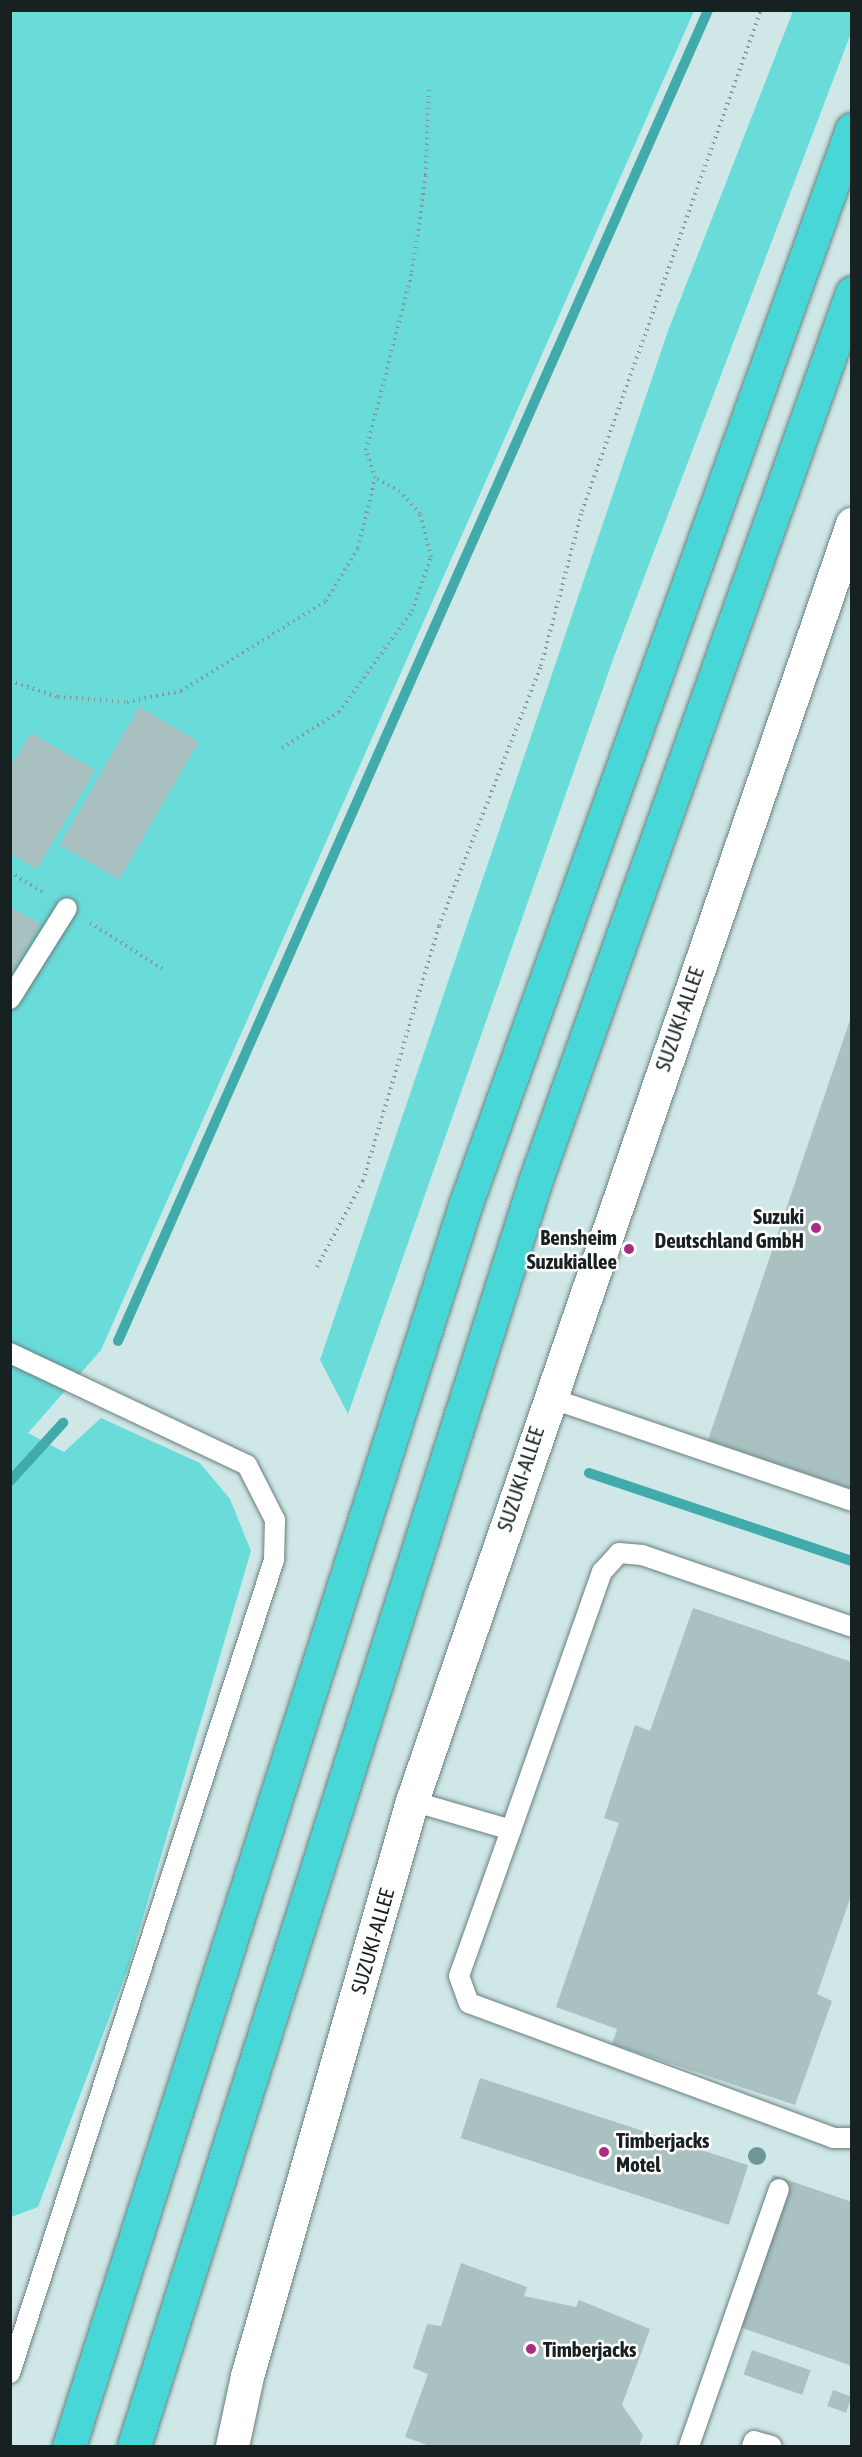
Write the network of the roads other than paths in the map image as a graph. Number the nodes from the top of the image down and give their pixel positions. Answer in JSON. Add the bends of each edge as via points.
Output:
{"nodes":[{"id":1,"x":852,"y":129,"type":"edge"},
{"id":2,"x":852,"y":293,"type":"edge"},
{"id":3,"x":852,"y":524,"type":"edge"},
{"id":4,"x":67,"y":908,"type":"dead end"},
{"id":5,"x":10,"y":999,"type":"edge"},
{"id":6,"x":10,"y":1353,"type":"edge"},
{"id":7,"x":548,"y":1397,"type":"junction"},
{"id":8,"x":852,"y":1502,"type":"edge"},
{"id":9,"x":852,"y":1627,"type":"edge"},
{"id":10,"x":412,"y":1802,"type":"junction"},
{"id":11,"x":511,"y":1830,"type":"junction"},
{"id":12,"x":852,"y":2138,"type":"edge"},
{"id":13,"x":778,"y":2188,"type":"dead end"},
{"id":14,"x":10,"y":2373,"type":"edge"},
{"id":15,"x":69,"y":2446,"type":"edge"},
{"id":16,"x":134,"y":2446,"type":"edge"},
{"id":17,"x":232,"y":2446,"type":"edge"},
{"id":18,"x":689,"y":2446,"type":"edge"},
{"id":19,"x":752,"y":2446,"type":"edge"},
{"id":20,"x":771,"y":2446,"type":"edge"}],
"edges":[{"from":1,"to":15,"type":"highway","via":[[466,1203]]},
{"from":2,"to":16,"type":"highway","via":[[536,1179]]},
{"from":3,"to":7,"type":"street","name":"SUZUKI-ALLEE"},
{"from":4,"to":5,"type":"lane"},
{"from":6,"to":14,"type":"lane","via":[[247,1465],[275,1520],[274,1560]]},
{"from":7,"to":8,"type":"lane"},
{"from":7,"to":10,"type":"street","name":"SUZUKI-ALLEE"},
{"from":9,"to":11,"type":"lane","via":[[642,1555],[619,1553],[602,1572]]},
{"from":10,"to":11,"type":"lane"},
{"from":10,"to":17,"type":"street","name":"SUZUKI-ALLEE","via":[[247,2376]]},
{"from":11,"to":12,"type":"lane","via":[[459,1976],[469,2003],[833,2138]]},
{"from":13,"to":18,"type":"lane"},
{"from":19,"to":20,"type":"lane","via":[[754,2441]]}]}
